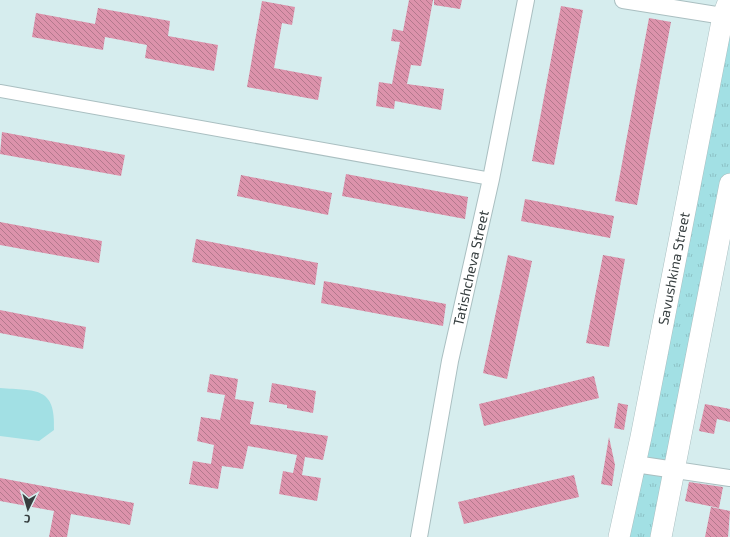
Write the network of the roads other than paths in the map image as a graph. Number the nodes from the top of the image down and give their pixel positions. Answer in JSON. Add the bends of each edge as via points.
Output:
{"nodes":[{"id":1,"x":526,"y":0,"type":"edge"},
{"id":2,"x":623,"y":0,"type":"edge"},
{"id":3,"x":727,"y":11,"type":"edge"},
{"id":4,"x":0,"y":91,"type":"edge"},
{"id":5,"x":491,"y":179,"type":"junction"},
{"id":6,"x":730,"y":184,"type":"edge"},
{"id":7,"x":635,"y":464,"type":"junction"},
{"id":8,"x":675,"y":470,"type":"junction"},
{"id":9,"x":730,"y":478,"type":"edge"},
{"id":10,"x":419,"y":537,"type":"edge"},
{"id":11,"x":619,"y":537,"type":"edge"},
{"id":12,"x":661,"y":537,"type":"edge"}],
"edges":[{"from":1,"to":5,"type":"main road","name":"Tatishcheva Street"},
{"from":2,"to":3,"type":"main road"},
{"from":3,"to":7,"type":"highway","name":"Savushkina Street"},
{"from":4,"to":5,"type":"street"},
{"from":5,"to":10,"type":"main road","name":"Tatishcheva Street","via":[[450,361]]},
{"from":6,"to":8,"type":"highway"},
{"from":7,"to":8,"type":"main road"},
{"from":7,"to":11,"type":"highway","name":"Savushkina Street"},
{"from":8,"to":9,"type":"main road"},
{"from":8,"to":12,"type":"highway"}]}
